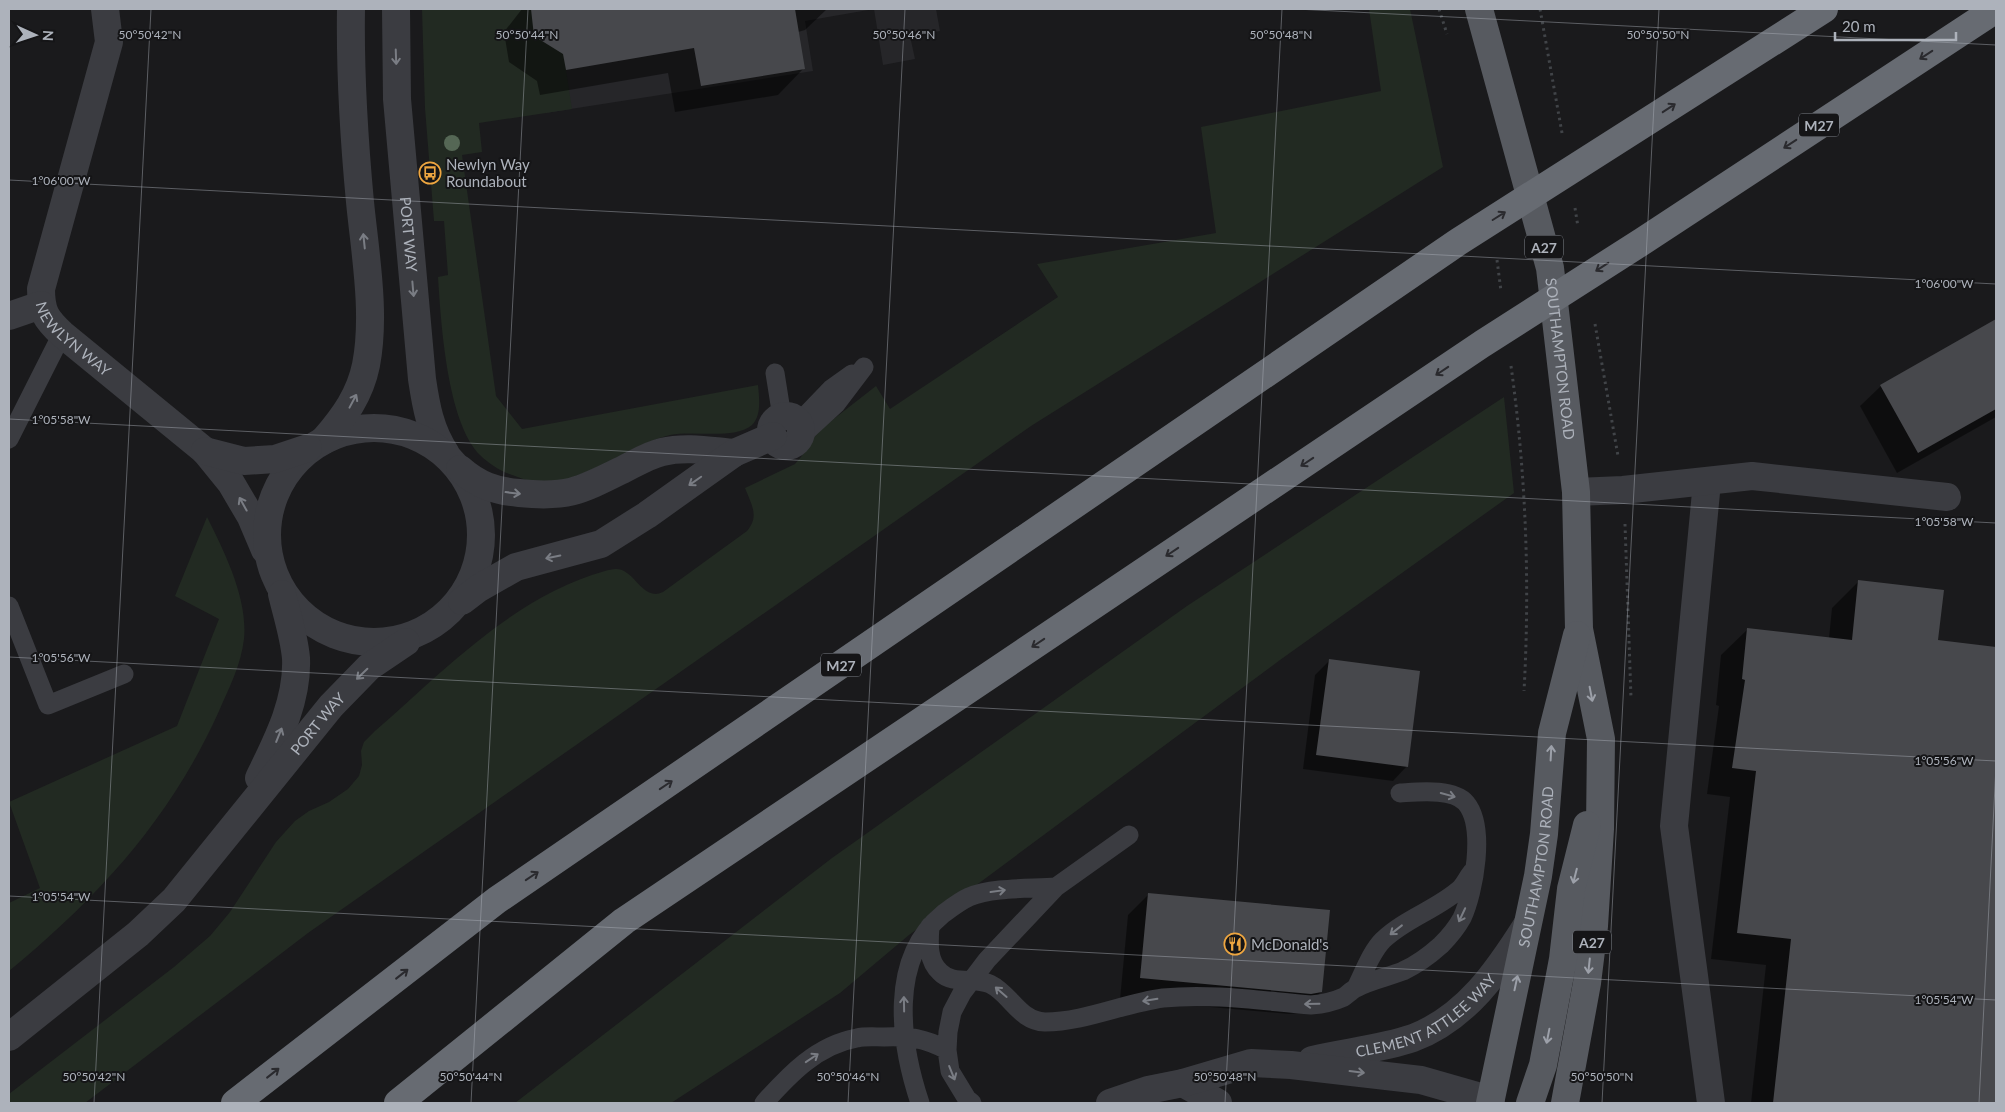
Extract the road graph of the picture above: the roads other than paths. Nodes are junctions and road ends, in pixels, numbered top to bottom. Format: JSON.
{"nodes":[{"id":1,"x":105,"y":9,"type":"edge"},
{"id":2,"x":351,"y":9,"type":"edge"},
{"id":3,"x":396,"y":9,"type":"edge"},
{"id":4,"x":1479,"y":9,"type":"edge"},
{"id":5,"x":1824,"y":9,"type":"edge"},
{"id":6,"x":1996,"y":9,"type":"edge"},
{"id":7,"x":41,"y":305,"type":"junction"},
{"id":8,"x":9,"y":316,"type":"edge"},
{"id":9,"x":62,"y":334,"type":"junction"},
{"id":10,"x":775,"y":373,"type":"dead end"},
{"id":11,"x":787,"y":427,"type":"joint"},
{"id":12,"x":9,"y":438,"type":"edge"},
{"id":13,"x":318,"y":443,"type":"junction"},
{"id":14,"x":205,"y":451,"type":"junction"},
{"id":15,"x":734,"y":453,"type":"junction"},
{"id":16,"x":451,"y":460,"type":"junction"},
{"id":17,"x":1707,"y":482,"type":"junction"},
{"id":18,"x":1576,"y":492,"type":"junction"},
{"id":19,"x":1947,"y":497,"type":"dead end"},
{"id":20,"x":276,"y":576,"type":"junction"},
{"id":21,"x":9,"y":606,"type":"edge"},
{"id":22,"x":451,"y":610,"type":"junction"},
{"id":23,"x":430,"y":626,"type":"junction"},
{"id":24,"x":1579,"y":629,"type":"junction"},
{"id":25,"x":124,"y":674,"type":"dead end"},
{"id":26,"x":1600,"y":778,"type":"junction"},
{"id":27,"x":1400,"y":793,"type":"dead end"},
{"id":28,"x":1129,"y":835,"type":"dead end"},
{"id":29,"x":224,"y":840,"type":"junction"},
{"id":30,"x":1474,"y":868,"type":"junction"},
{"id":31,"x":1056,"y":887,"type":"junction"},
{"id":32,"x":1529,"y":922,"type":"junction"},
{"id":33,"x":930,"y":926,"type":"junction"},
{"id":34,"x":972,"y":980,"type":"junction"},
{"id":35,"x":1356,"y":988,"type":"junction"},
{"id":36,"x":905,"y":1036,"type":"junction"},
{"id":37,"x":9,"y":1037,"type":"edge"},
{"id":38,"x":947,"y":1050,"type":"junction"},
{"id":39,"x":444,"y":1064,"type":"junction"},
{"id":40,"x":1291,"y":1065,"type":"junction"},
{"id":41,"x":1183,"y":1083,"type":"junction"},
{"id":42,"x":1493,"y":1102,"type":"edge"},
{"id":43,"x":235,"y":1103,"type":"edge"},
{"id":44,"x":398,"y":1103,"type":"edge"},
{"id":45,"x":404,"y":1103,"type":"edge"},
{"id":46,"x":764,"y":1103,"type":"edge"},
{"id":47,"x":920,"y":1103,"type":"edge"},
{"id":48,"x":972,"y":1103,"type":"edge"},
{"id":49,"x":1110,"y":1103,"type":"edge"},
{"id":50,"x":1218,"y":1103,"type":"edge"},
{"id":51,"x":1530,"y":1103,"type":"edge"},
{"id":52,"x":1565,"y":1103,"type":"edge"},
{"id":53,"x":1711,"y":1103,"type":"edge"}],
"edges":[{"from":1,"to":7,"type":"street","name":"NEWLYN WAY"},
{"from":13,"to":2,"type":"street","one_way":true},
{"from":3,"to":16,"type":"street","name":"PORT WAY","one_way":true},
{"from":4,"to":18,"type":"main road","name":"SOUTHAMPTON ROAD","number":"A27"},
{"from":43,"to":5,"type":"highway","number":"M27","one_way":true},
{"from":6,"to":39,"type":"highway","number":"M27","one_way":true},
{"from":7,"to":8,"type":"street"},
{"from":7,"to":9,"type":"street","name":"NEWLYN WAY"},
{"from":9,"to":12,"type":"lane"},
{"from":9,"to":14,"type":"street","name":"NEWLYN WAY"},
{"from":10,"to":11,"type":"lane"},
{"from":11,"to":15,"type":"street"},
{"from":13,"to":14,"type":"street"},
{"from":13,"to":16,"type":"street"},
{"from":13,"to":20,"type":"street"},
{"from":20,"to":14,"type":"street","one_way":true},
{"from":16,"to":15,"type":"street","one_way":true},
{"from":15,"to":22,"type":"street","one_way":true},
{"from":16,"to":22,"type":"street","name":"PORT WAY"},
{"from":17,"to":18,"type":"street"},
{"from":17,"to":19,"type":"street"},
{"from":17,"to":53,"type":"street"},
{"from":18,"to":24,"type":"main road","name":"SOUTHAMPTON ROAD","number":"A27"},
{"from":20,"to":23,"type":"street"},
{"from":29,"to":20,"type":"street","name":"PORT WAY","one_way":true},
{"from":21,"to":25,"type":"lane"},
{"from":22,"to":23,"type":"street"},
{"from":23,"to":29,"type":"street","name":"PORT WAY","one_way":true},
{"from":24,"to":26,"type":"main road","name":"SOUTHAMPTON ROAD","number":"A27","one_way":true},
{"from":32,"to":24,"type":"main road","name":"SOUTHAMPTON ROAD","number":"A27","one_way":true},
{"from":26,"to":51,"type":"main road","one_way":true},
{"from":26,"to":52,"type":"main road","name":"SOUTHAMPTON ROAD","number":"A27","one_way":true},
{"from":27,"to":30,"type":"lane","one_way":true},
{"from":28,"to":31,"type":"lane"},
{"from":29,"to":37,"type":"street","name":"PORT WAY"},
{"from":30,"to":35,"type":"lane","one_way":true},
{"from":30,"to":35,"type":"lane","one_way":true},
{"from":33,"to":31,"type":"lane","one_way":true},
{"from":31,"to":34,"type":"lane"},
{"from":32,"to":40,"type":"street","name":"CLEMENT ATTLEE WAY"},
{"from":42,"to":32,"type":"main road","name":"SOUTHAMPTON ROAD","number":"A27","one_way":true},
{"from":33,"to":34,"type":"lane"},
{"from":36,"to":33,"type":"lane","one_way":true},
{"from":35,"to":34,"type":"lane","one_way":true},
{"from":34,"to":38,"type":"lane"},
{"from":36,"to":38,"type":"lane"},
{"from":46,"to":36,"type":"lane","one_way":true},
{"from":36,"to":47,"type":"lane"},
{"from":38,"to":48,"type":"lane","one_way":true},
{"from":39,"to":44,"type":"highway","number":"M27"},
{"from":39,"to":45,"type":"highway"},
{"from":40,"to":41,"type":"street","name":"CLEMENT ATTLEE WAY"},
{"from":40,"to":42,"type":"street","name":"CLEMENT ATTLEE WAY","one_way":true},
{"from":41,"to":49,"type":"street","name":"CLEMENT ATTLEE WAY"},
{"from":41,"to":50,"type":"street"}]}
